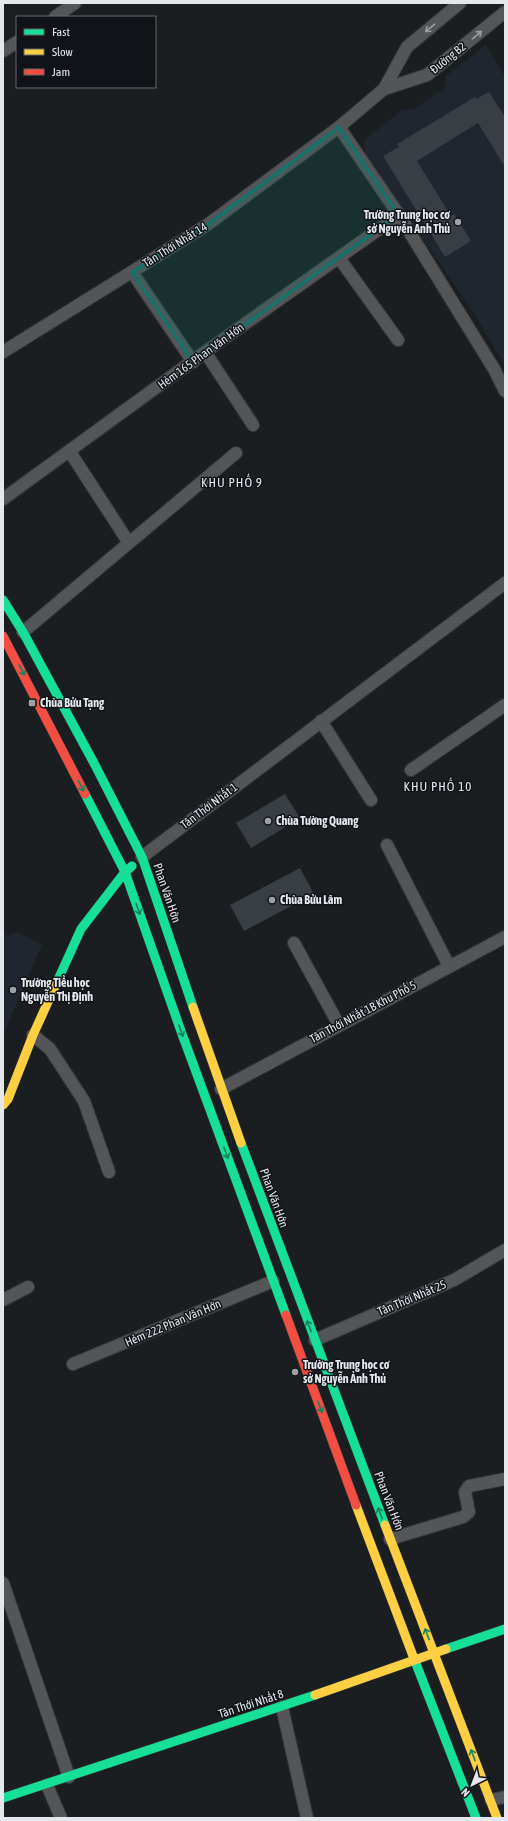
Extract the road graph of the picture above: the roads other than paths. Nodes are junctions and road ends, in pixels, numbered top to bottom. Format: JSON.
{"nodes":[{"id":1,"x":75,"y":3,"type":"edge"},
{"id":2,"x":460,"y":3,"type":"edge"},
{"id":3,"x":505,"y":12,"type":"edge"},
{"id":4,"x":56,"y":16,"type":"edge"},
{"id":5,"x":16,"y":43,"type":"edge"},
{"id":6,"x":3,"y":50,"type":"edge"},
{"id":7,"x":384,"y":89,"type":"junction"},
{"id":8,"x":339,"y":127,"type":"junction"},
{"id":9,"x":399,"y":215,"type":"junction"},
{"id":10,"x":339,"y":258,"type":"junction"},
{"id":11,"x":132,"y":272,"type":"junction"},
{"id":12,"x":398,"y":340,"type":"dead end"},
{"id":13,"x":3,"y":352,"type":"edge"},
{"id":14,"x":205,"y":352,"type":"junction"},
{"id":15,"x":193,"y":362,"type":"junction"},
{"id":16,"x":505,"y":391,"type":"edge"},
{"id":17,"x":253,"y":425,"type":"dead end"},
{"id":18,"x":70,"y":452,"type":"junction"},
{"id":19,"x":236,"y":454,"type":"dead end"},
{"id":20,"x":3,"y":499,"type":"edge"},
{"id":21,"x":130,"y":543,"type":"junction"},
{"id":22,"x":505,"y":583,"type":"edge"},
{"id":23,"x":3,"y":600,"type":"edge"},
{"id":24,"x":23,"y":632,"type":"junction"},
{"id":25,"x":3,"y":636,"type":"edge"},
{"id":26,"x":505,"y":705,"type":"edge"},
{"id":27,"x":321,"y":721,"type":"junction"},
{"id":28,"x":411,"y":770,"type":"dead end"},
{"id":29,"x":370,"y":800,"type":"dead end"},
{"id":30,"x":387,"y":845,"type":"dead end"},
{"id":31,"x":142,"y":857,"type":"junction"},
{"id":32,"x":125,"y":872,"type":"junction"},
{"id":33,"x":505,"y":937,"type":"edge"},
{"id":34,"x":294,"y":943,"type":"dead end"},
{"id":35,"x":449,"y":966,"type":"junction"},
{"id":36,"x":339,"y":1026,"type":"junction"},
{"id":37,"x":32,"y":1035,"type":"junction"},
{"id":38,"x":221,"y":1089,"type":"junction"},
{"id":39,"x":5,"y":1100,"type":"edge"},
{"id":40,"x":109,"y":1172,"type":"dead end"},
{"id":41,"x":505,"y":1250,"type":"edge"},
{"id":42,"x":273,"y":1281,"type":"junction"},
{"id":43,"x":28,"y":1287,"type":"dead end"},
{"id":44,"x":3,"y":1300,"type":"edge"},
{"id":45,"x":315,"y":1340,"type":"junction"},
{"id":46,"x":74,"y":1364,"type":"dead end"},
{"id":47,"x":505,"y":1479,"type":"edge"},
{"id":48,"x":390,"y":1538,"type":"junction"},
{"id":49,"x":3,"y":1583,"type":"edge"},
{"id":50,"x":505,"y":1629,"type":"edge"},
{"id":51,"x":434,"y":1653,"type":"junction"},
{"id":52,"x":414,"y":1659,"type":"junction"},
{"id":53,"x":282,"y":1707,"type":"junction"},
{"id":54,"x":69,"y":1777,"type":"junction"},
{"id":55,"x":47,"y":1784,"type":"junction"},
{"id":56,"x":505,"y":1797,"type":"edge"},
{"id":57,"x":3,"y":1798,"type":"edge"},
{"id":58,"x":491,"y":1800,"type":"junction"},
{"id":59,"x":60,"y":1818,"type":"edge"},
{"id":60,"x":307,"y":1818,"type":"edge"},
{"id":61,"x":476,"y":1818,"type":"edge"},
{"id":62,"x":497,"y":1818,"type":"edge"}],
"edges":[{"from":1,"to":4,"type":"street"},
{"from":2,"to":7,"type":"street","name":"Đường B2","one_way":true},
{"from":7,"to":3,"type":"street","name":"Đường B2","one_way":true},
{"from":5,"to":6,"type":"street"},
{"from":7,"to":8,"type":"street","name":"Đường B2"},
{"from":8,"to":9,"type":"street"},
{"from":8,"to":11,"type":"street","name":"Tân Thới Nhất 14"},
{"from":9,"to":10,"type":"street","name":"Hẻm 165 Phan Văn Hớn"},
{"from":9,"to":16,"type":"street"},
{"from":10,"to":12,"type":"street"},
{"from":10,"to":14,"type":"street","name":"Hẻm 165 Phan Văn Hớn"},
{"from":11,"to":13,"type":"street","name":"Tân Thới Nhất 14"},
{"from":11,"to":15,"type":"street"},
{"from":14,"to":15,"type":"street","name":"Hẻm 165 Phan Văn Hớn"},
{"from":14,"to":17,"type":"street"},
{"from":15,"to":18,"type":"street","name":"Hẻm 165 Phan Văn Hớn"},
{"from":18,"to":20,"type":"street","name":"Hẻm 165 Phan Văn Hớn"},
{"from":18,"to":21,"type":"street"},
{"from":19,"to":21,"type":"street"},
{"from":21,"to":24,"type":"street"},
{"from":22,"to":27,"type":"street","name":"Tân Thới Nhất 1"},
{"from":23,"to":24,"type":"main road","name":"Phan Văn Hớn"},
{"from":24,"to":31,"type":"main road","name":"Phan Văn Hớn"},
{"from":25,"to":32,"type":"main road","one_way":true},
{"from":26,"to":28,"type":"street"},
{"from":27,"to":29,"type":"street"},
{"from":27,"to":31,"type":"street","name":"Tân Thới Nhất 1"},
{"from":30,"to":35,"type":"street"},
{"from":31,"to":32,"type":"main road","name":"Tân Thới Nhất 1"},
{"from":31,"to":38,"type":"main road","name":"Phan Văn Hớn"},
{"from":32,"to":37,"type":"main road","name":"Tân Thới Nhất 1"},
{"from":32,"to":42,"type":"main road","one_way":true},
{"from":33,"to":35,"type":"street","name":"Tân Thới Nhất 1B Khu Phố 5"},
{"from":34,"to":36,"type":"street"},
{"from":35,"to":36,"type":"street","name":"Tân Thới Nhất 1B Khu Phố 5"},
{"from":36,"to":38,"type":"street","name":"Tân Thới Nhất 1B Khu Phố 5"},
{"from":37,"to":39,"type":"main road","name":"Tân Thới Nhất 1"},
{"from":37,"to":40,"type":"street"},
{"from":45,"to":38,"type":"main road","name":"Phan Văn Hớn","one_way":true},
{"from":41,"to":45,"type":"street","name":"Tân Thới Nhất 25"},
{"from":42,"to":46,"type":"street","name":"Hẻm 222 Phan Văn Hớn"},
{"from":42,"to":52,"type":"main road","one_way":true},
{"from":43,"to":44,"type":"street"},
{"from":48,"to":45,"type":"main road","name":"Phan Văn Hớn","one_way":true},
{"from":47,"to":48,"type":"street"},
{"from":51,"to":48,"type":"main road","name":"Phan Văn Hớn","one_way":true},
{"from":49,"to":54,"type":"street"},
{"from":50,"to":51,"type":"main road","name":"Tân Thới Nhất 8"},
{"from":51,"to":52,"type":"main road","name":"Tân Thới Nhất 8"},
{"from":58,"to":51,"type":"main road","name":"Phan Văn Hớn","one_way":true},
{"from":52,"to":53,"type":"main road","name":"Tân Thới Nhất 8"},
{"from":52,"to":61,"type":"main road"},
{"from":53,"to":54,"type":"main road","name":"Tân Thới Nhất 8"},
{"from":53,"to":60,"type":"street"},
{"from":54,"to":55,"type":"main road","name":"Tân Thới Nhất 8"},
{"from":55,"to":57,"type":"main road","name":"Tân Thới Nhất 8"},
{"from":55,"to":59,"type":"street"},
{"from":56,"to":58,"type":"street"},
{"from":58,"to":62,"type":"main road","name":"Phan Văn Hớn"}]}
